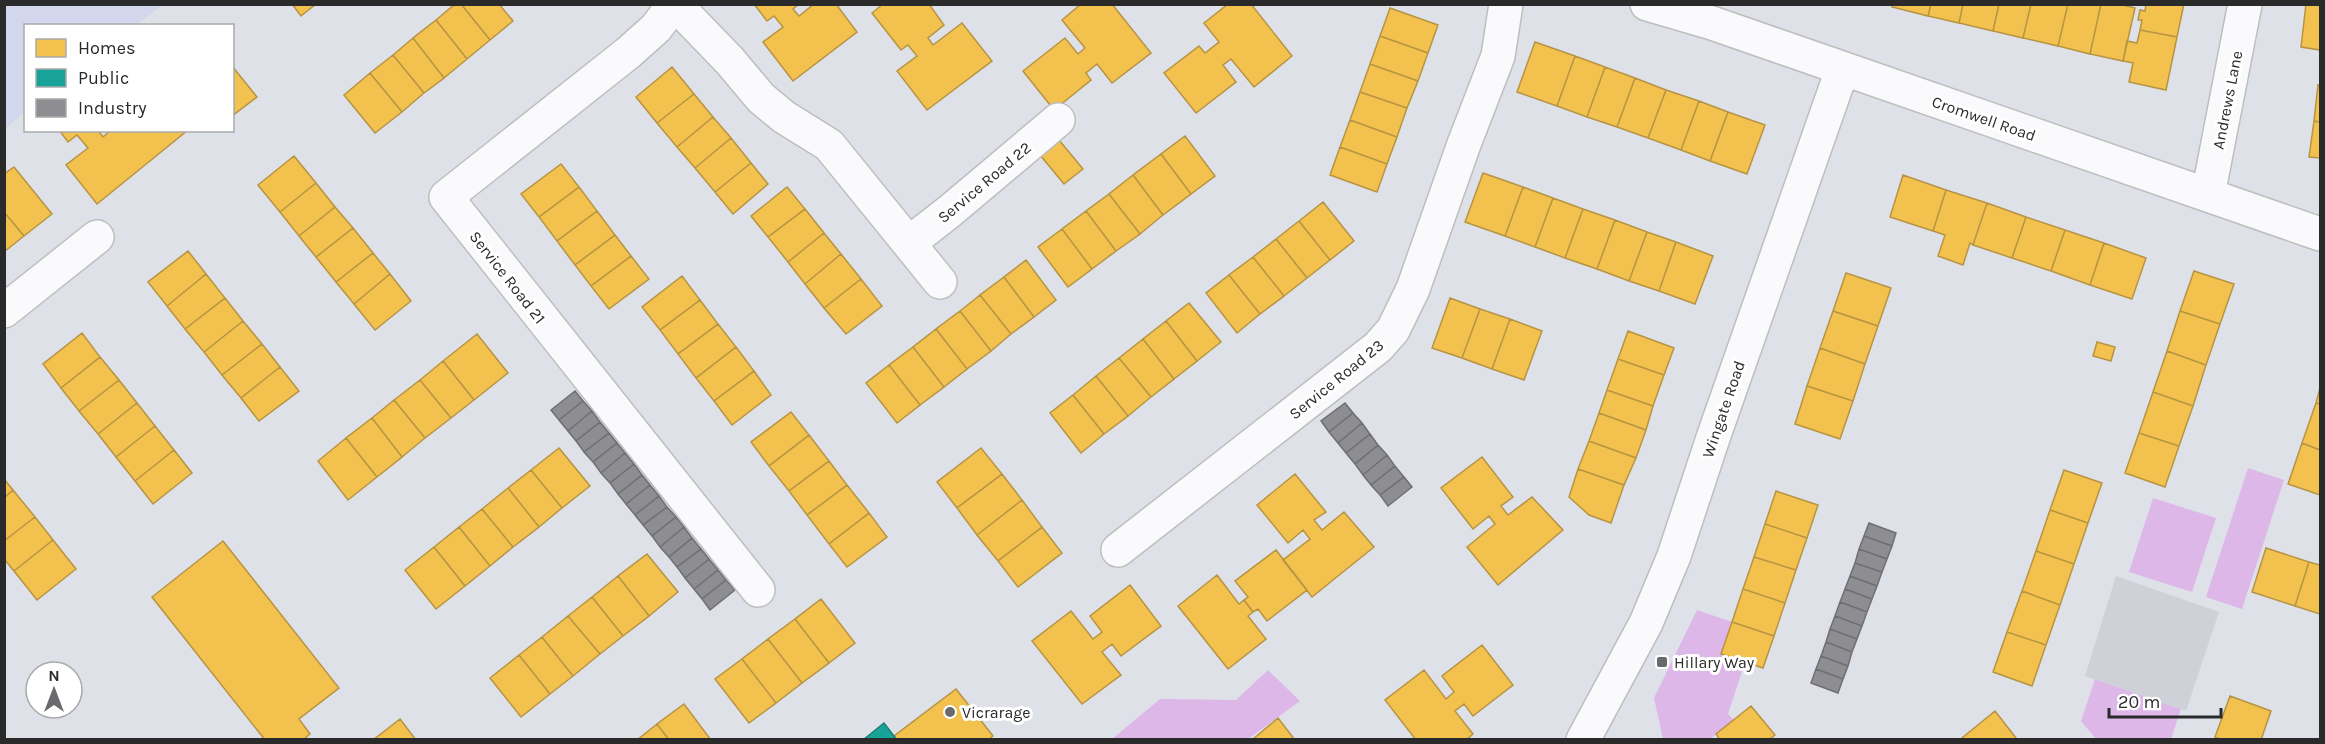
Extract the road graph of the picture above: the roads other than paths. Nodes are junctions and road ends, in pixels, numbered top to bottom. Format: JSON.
{"nodes":[{"id":1,"x":675,"y":4,"type":"edge"},
{"id":2,"x":1506,"y":4,"type":"edge"},
{"id":3,"x":1647,"y":4,"type":"edge"},
{"id":4,"x":2246,"y":4,"type":"edge"},
{"id":5,"x":1842,"y":70,"type":"junction"},
{"id":6,"x":1058,"y":120,"type":"dead end"},
{"id":7,"x":2208,"y":195,"type":"junction"},
{"id":8,"x":2320,"y":234,"type":"edge"},
{"id":9,"x":97,"y":237,"type":"dead end"},
{"id":10,"x":909,"y":243,"type":"junction"},
{"id":11,"x":940,"y":282,"type":"dead end"},
{"id":12,"x":4,"y":311,"type":"edge"},
{"id":13,"x":1118,"y":550,"type":"dead end"},
{"id":14,"x":758,"y":591,"type":"dead end"},
{"id":15,"x":1593,"y":737,"type":"edge"}],
"edges":[{"from":1,"to":10,"type":"street"},
{"from":1,"to":14,"type":"street","name":"Service Road 21"},
{"from":2,"to":13,"type":"street","name":"Service Road 23"},
{"from":3,"to":5,"type":"street","name":"Cromwell Road"},
{"from":4,"to":7,"type":"street","name":"Andrews Lane"},
{"from":5,"to":7,"type":"street","name":"Cromwell Road"},
{"from":5,"to":15,"type":"street","name":"Wingate Road"},
{"from":6,"to":10,"type":"street","name":"Service Road 22"},
{"from":7,"to":8,"type":"street","name":"Cromwell Road"},
{"from":9,"to":12,"type":"street"},
{"from":10,"to":11,"type":"street"}]}
